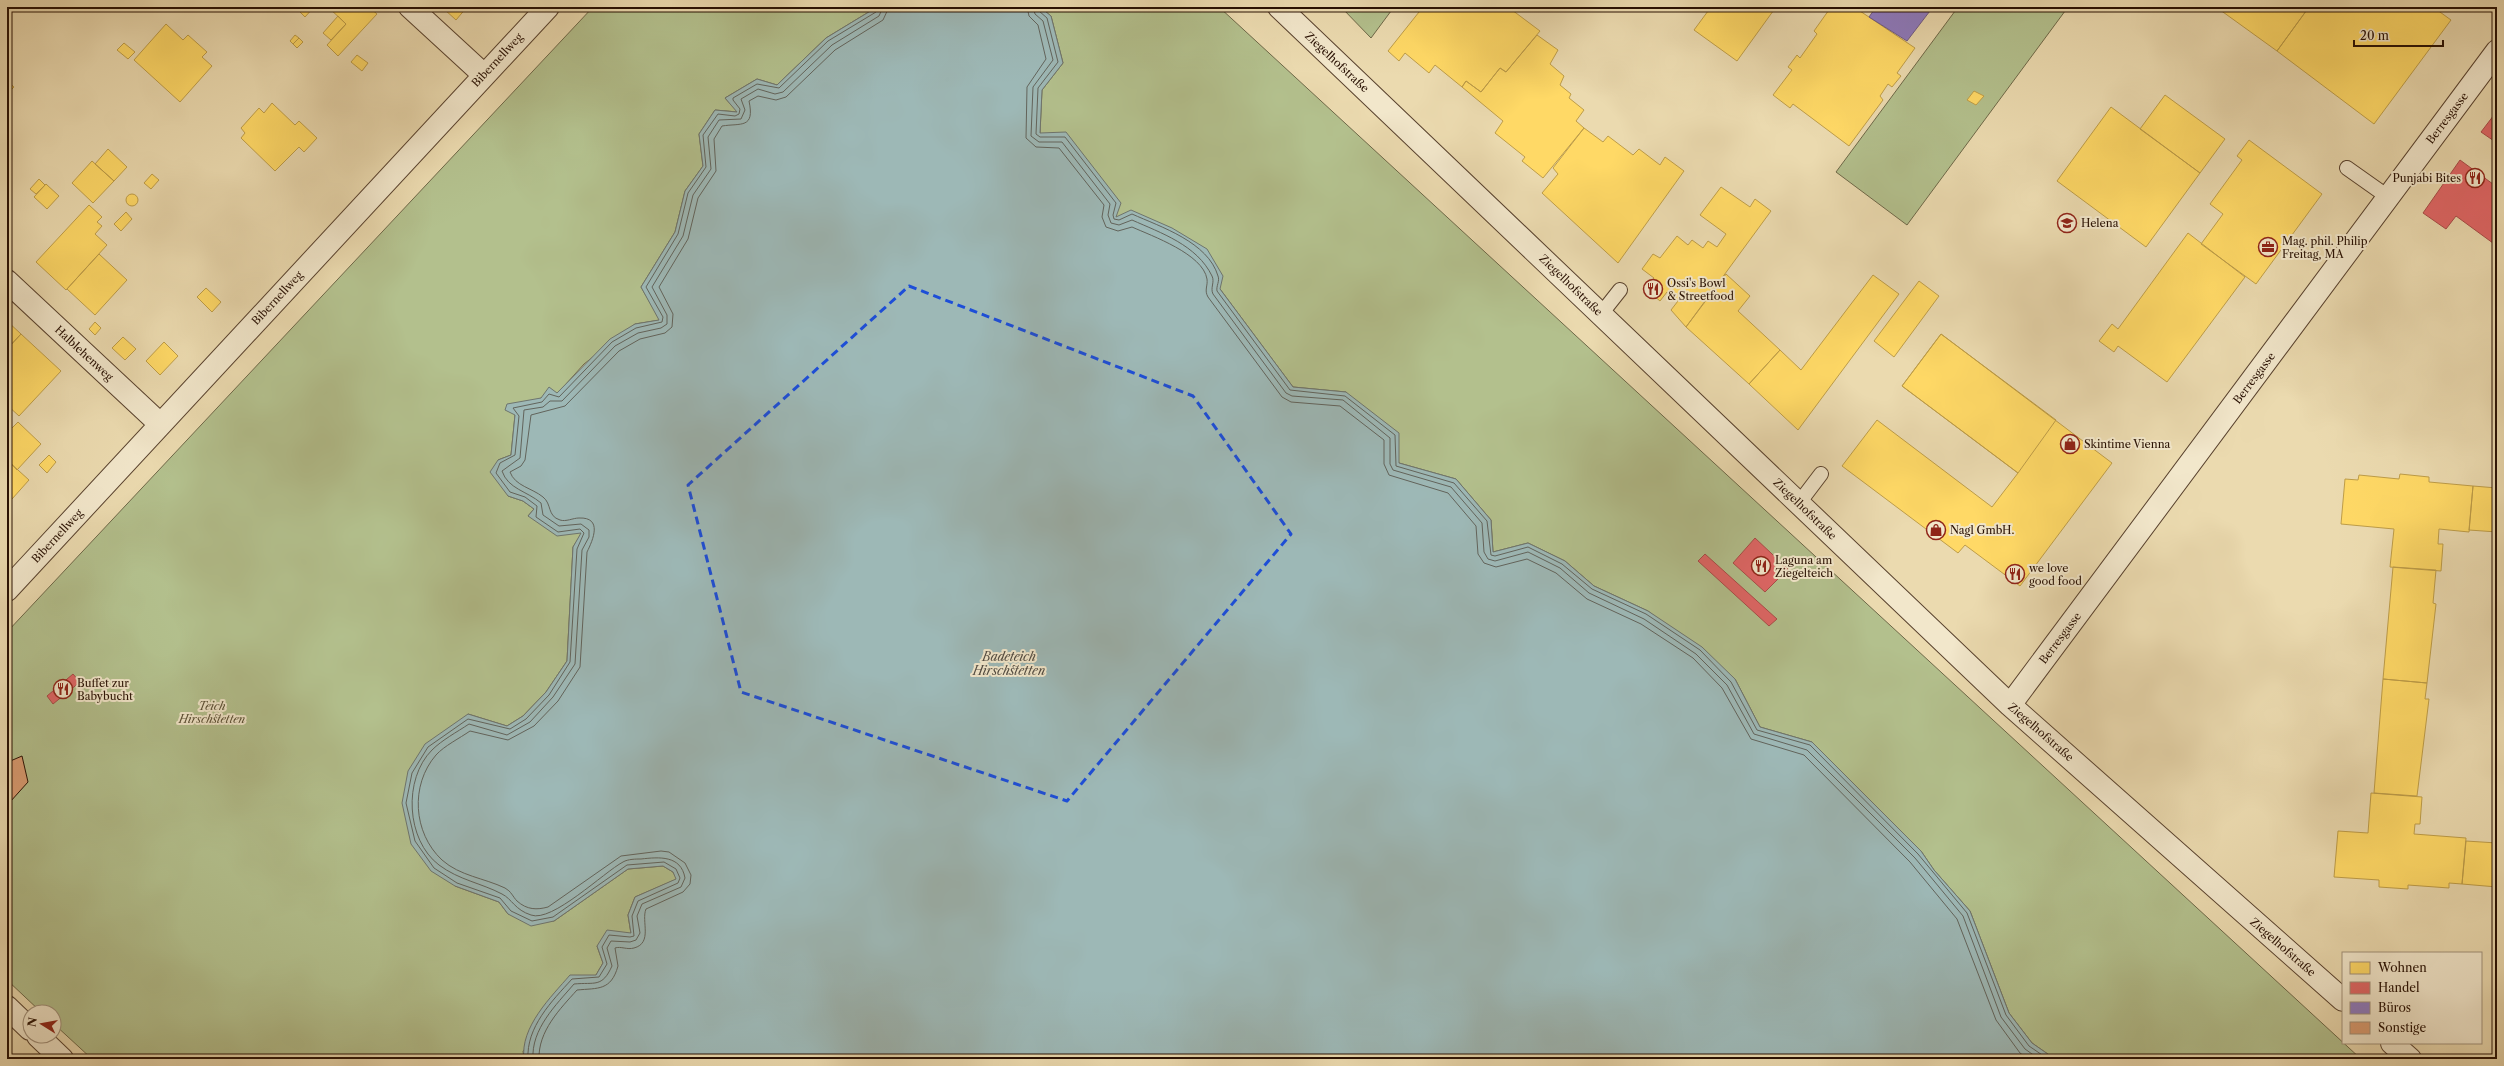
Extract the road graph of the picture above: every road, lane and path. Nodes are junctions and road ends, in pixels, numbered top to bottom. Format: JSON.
{"nodes":[{"id":1,"x":410,"y":7,"type":"edge"},
{"id":2,"x":548,"y":7,"type":"edge"},
{"id":3,"x":1279,"y":7,"type":"edge"},
{"id":4,"x":2497,"y":51,"type":"edge"},
{"id":5,"x":484,"y":75,"type":"junction"},
{"id":6,"x":2347,"y":168,"type":"dead end"},
{"id":7,"x":2388,"y":197,"type":"junction"},
{"id":8,"x":7,"y":281,"type":"edge"},
{"id":9,"x":1620,"y":290,"type":"dead end"},
{"id":10,"x":1602,"y":314,"type":"junction"},
{"id":11,"x":160,"y":424,"type":"junction"},
{"id":12,"x":1821,"y":474,"type":"dead end"},
{"id":13,"x":1799,"y":504,"type":"junction"},
{"id":14,"x":7,"y":590,"type":"edge"},
{"id":15,"x":2010,"y":705,"type":"junction"},
{"id":16,"x":2342,"y":999,"type":"edge"},
{"id":17,"x":7,"y":1007,"type":"edge"},
{"id":18,"x":22,"y":1021,"type":"edge"},
{"id":19,"x":46,"y":1044,"type":"edge"},
{"id":20,"x":2393,"y":1044,"type":"edge"},
{"id":21,"x":62,"y":1059,"type":"edge"},
{"id":22,"x":2410,"y":1059,"type":"edge"}],
"edges":[{"from":1,"to":5,"type":"street"},
{"from":2,"to":5,"type":"street","name":"Bibernellweg"},
{"from":3,"to":10,"type":"street","name":"Ziegelhofstraße"},
{"from":4,"to":7,"type":"street","name":"Berresgasse"},
{"from":5,"to":11,"type":"street","name":"Bibernellweg"},
{"from":6,"to":7,"type":"lane"},
{"from":7,"to":15,"type":"street","name":"Berresgasse"},
{"from":8,"to":11,"type":"street","name":"Halblehenweg"},
{"from":9,"to":10,"type":"lane"},
{"from":10,"to":13,"type":"street","name":"Ziegelhofstraße"},
{"from":11,"to":14,"type":"street","name":"Bibernellweg"},
{"from":12,"to":13,"type":"lane"},
{"from":13,"to":15,"type":"street","name":"Ziegelhofstraße"},
{"from":15,"to":16,"type":"street","name":"Ziegelhofstraße"},
{"from":17,"to":18,"type":"street"},
{"from":19,"to":21,"type":"street"},
{"from":20,"to":22,"type":"street"}]}
